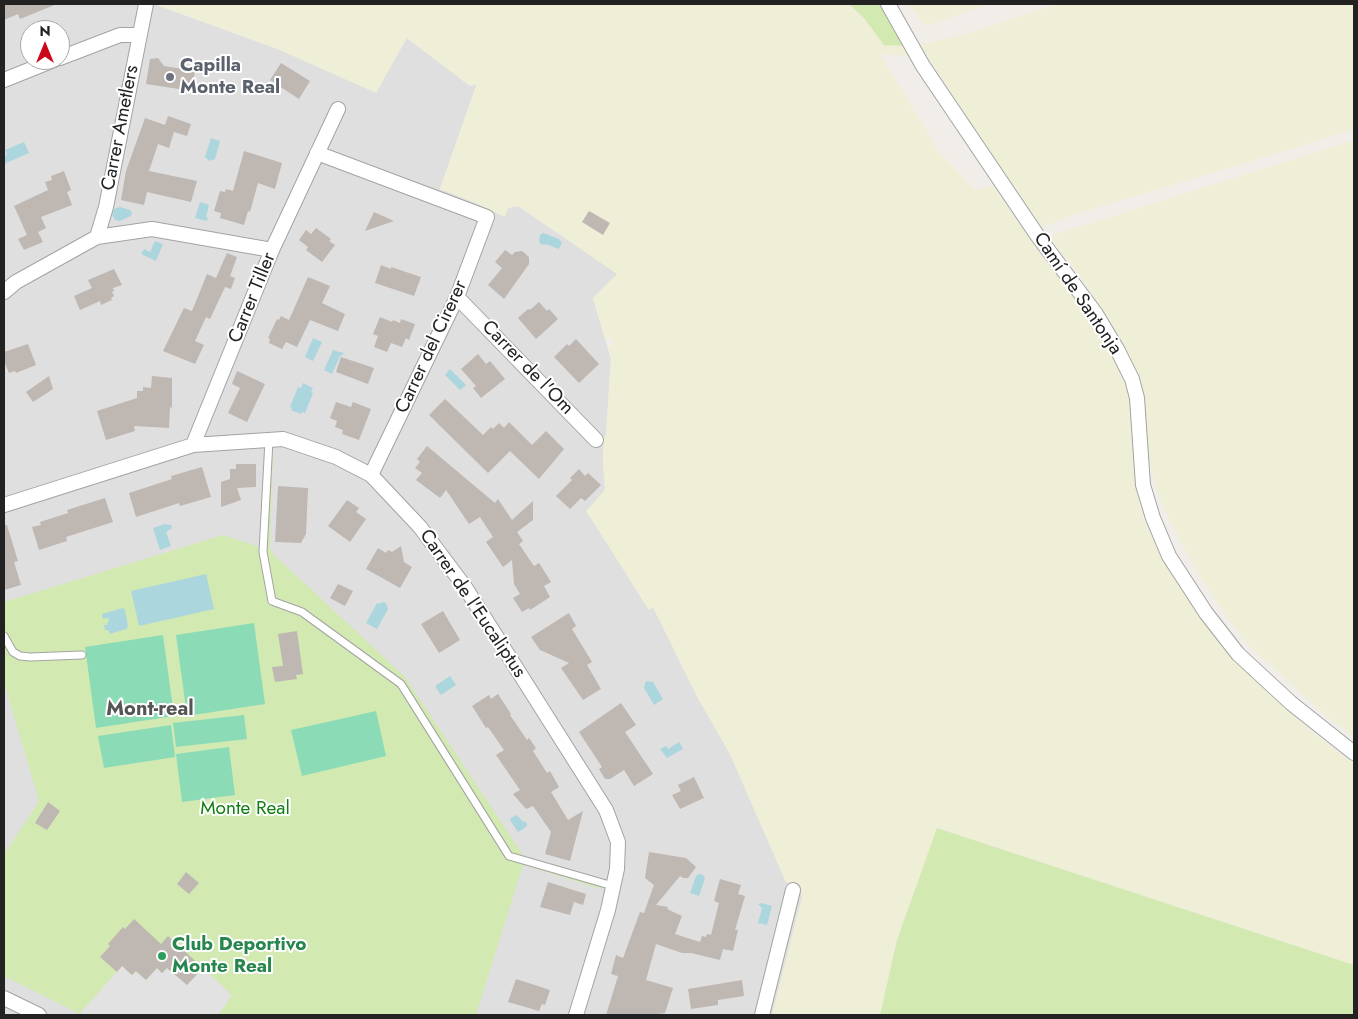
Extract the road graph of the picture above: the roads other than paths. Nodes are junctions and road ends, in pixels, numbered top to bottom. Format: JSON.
{"nodes":[{"id":1,"x":146,"y":4,"type":"edge"},
{"id":2,"x":888,"y":4,"type":"edge"},
{"id":3,"x":140,"y":35,"type":"junction"},
{"id":4,"x":70,"y":54,"type":"edge"},
{"id":5,"x":29,"y":70,"type":"edge"},
{"id":6,"x":4,"y":80,"type":"edge"},
{"id":7,"x":338,"y":109,"type":"dead end"},
{"id":8,"x":318,"y":153,"type":"junction"},
{"id":9,"x":97,"y":237,"type":"junction"},
{"id":10,"x":272,"y":250,"type":"junction"},
{"id":11,"x":4,"y":292,"type":"edge"},
{"id":12,"x":458,"y":297,"type":"junction"},
{"id":13,"x":269,"y":440,"type":"junction"},
{"id":14,"x":596,"y":440,"type":"dead end"},
{"id":15,"x":193,"y":445,"type":"junction"},
{"id":16,"x":371,"y":475,"type":"junction"},
{"id":17,"x":4,"y":505,"type":"edge"},
{"id":18,"x":4,"y":636,"type":"edge"},
{"id":19,"x":82,"y":655,"type":"dead end"},
{"id":20,"x":1354,"y":753,"type":"edge"},
{"id":21,"x":613,"y":886,"type":"junction"},
{"id":22,"x":793,"y":890,"type":"dead end"},
{"id":23,"x":4,"y":998,"type":"edge"},
{"id":24,"x":39,"y":1015,"type":"edge"},
{"id":25,"x":576,"y":1015,"type":"edge"},
{"id":26,"x":762,"y":1015,"type":"edge"}],
"edges":[{"from":1,"to":3,"type":"street","name":"Carrer Ametlers"},
{"from":2,"to":20,"type":"street","name":"Camí de Santonja"},
{"from":3,"to":4,"type":"street"},
{"from":3,"to":9,"type":"street","name":"Carrer Ametlers"},
{"from":5,"to":6,"type":"street"},
{"from":7,"to":8,"type":"street","name":"Carrer Tiller"},
{"from":8,"to":10,"type":"street","name":"Carrer Tiller"},
{"from":8,"to":12,"type":"street","name":"Carrer del Cirerer"},
{"from":9,"to":10,"type":"street"},
{"from":9,"to":11,"type":"street"},
{"from":10,"to":15,"type":"street","name":"Carrer Tiller"},
{"from":12,"to":14,"type":"street","name":"Carrer de l'Om"},
{"from":12,"to":16,"type":"street","name":"Carrer del Cirerer"},
{"from":13,"to":15,"type":"street","name":"Carrer de l'Eucaliptus"},
{"from":13,"to":16,"type":"street","name":"Carrer de l'Eucaliptus"},
{"from":13,"to":21,"type":"lane"},
{"from":15,"to":17,"type":"street","name":"Carrer de l'Eucaliptus"},
{"from":16,"to":21,"type":"street","name":"Carrer de l'Eucaliptus"},
{"from":18,"to":19,"type":"lane"},
{"from":21,"to":25,"type":"street","name":"Carrer de l'Eucaliptus"},
{"from":22,"to":26,"type":"street"},
{"from":23,"to":24,"type":"street"}]}
